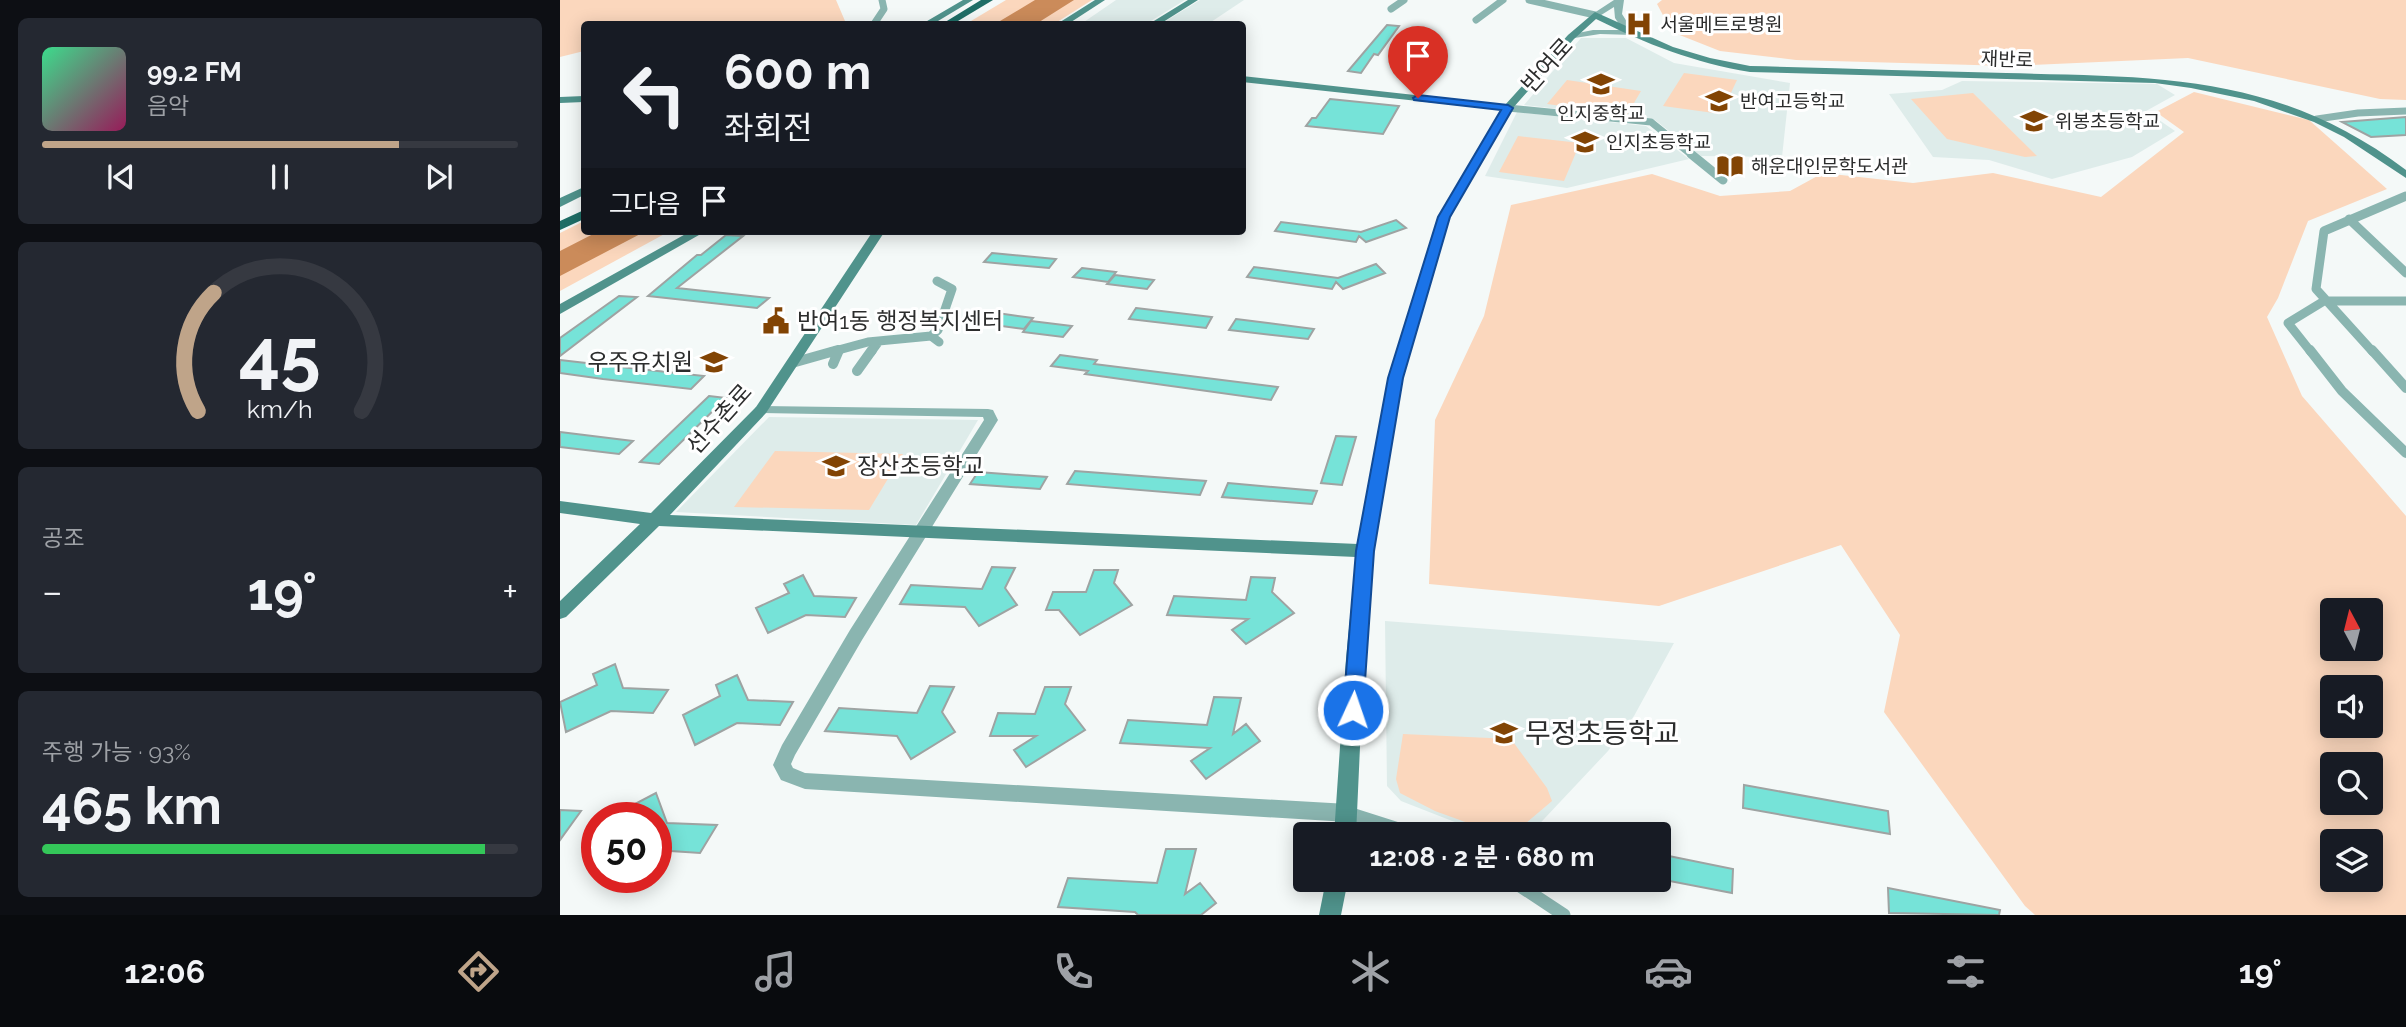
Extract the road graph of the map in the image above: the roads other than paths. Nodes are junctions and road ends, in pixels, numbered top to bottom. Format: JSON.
{"nodes":[{"id":1,"x":881,"y":0,"type":"edge"},
{"id":2,"x":969,"y":0,"type":"edge"},
{"id":3,"x":988,"y":0,"type":"edge"},
{"id":4,"x":999,"y":0,"type":"edge"},
{"id":5,"x":1101,"y":0,"type":"edge"},
{"id":6,"x":1110,"y":0,"type":"edge"},
{"id":7,"x":1194,"y":0,"type":"edge"},
{"id":8,"x":1404,"y":0,"type":"edge"},
{"id":9,"x":1503,"y":0,"type":"edge"},
{"id":10,"x":1529,"y":0,"type":"edge"},
{"id":11,"x":1620,"y":0,"type":"edge"},
{"id":12,"x":1391,"y":9,"type":"dead end"},
{"id":13,"x":1595,"y":15,"type":"junction"},
{"id":14,"x":1476,"y":20,"type":"dead end"},
{"id":15,"x":876,"y":21,"type":"edge"},
{"id":16,"x":932,"y":21,"type":"edge"},
{"id":17,"x":952,"y":21,"type":"edge"},
{"id":18,"x":963,"y":21,"type":"edge"},
{"id":19,"x":1067,"y":21,"type":"edge"},
{"id":20,"x":1078,"y":21,"type":"edge"},
{"id":21,"x":1159,"y":21,"type":"edge"},
{"id":22,"x":1630,"y":33,"type":"junction"},
{"id":23,"x":1571,"y":37,"type":"junction"},
{"id":24,"x":1246,"y":79,"type":"edge"},
{"id":25,"x":581,"y":99,"type":"edge"},
{"id":26,"x":560,"y":100,"type":"edge"},
{"id":27,"x":1508,"y":108,"type":"junction"},
{"id":28,"x":2406,"y":111,"type":"edge"},
{"id":29,"x":2317,"y":119,"type":"junction"},
{"id":30,"x":2406,"y":175,"type":"edge"},
{"id":31,"x":1723,"y":180,"type":"dead end"},
{"id":32,"x":581,"y":193,"type":"edge"},
{"id":33,"x":2406,"y":196,"type":"edge"},
{"id":34,"x":560,"y":204,"type":"edge"},
{"id":35,"x":581,"y":208,"type":"edge"},
{"id":36,"x":581,"y":216,"type":"edge"},
{"id":37,"x":560,"y":219,"type":"edge"},
{"id":38,"x":2349,"y":219,"type":"junction"},
{"id":39,"x":560,"y":226,"type":"edge"},
{"id":40,"x":678,"y":235,"type":"edge"},
{"id":41,"x":693,"y":235,"type":"edge"},
{"id":42,"x":876,"y":235,"type":"edge"},
{"id":43,"x":2406,"y":273,"type":"edge"},
{"id":44,"x":937,"y":281,"type":"dead end"},
{"id":45,"x":560,"y":301,"type":"edge"},
{"id":46,"x":2324,"y":301,"type":"junction"},
{"id":47,"x":2406,"y":301,"type":"edge"},
{"id":48,"x":560,"y":310,"type":"edge"},
{"id":49,"x":878,"y":341,"type":"junction"},
{"id":50,"x":839,"y":350,"type":"junction"},
{"id":51,"x":792,"y":363,"type":"junction"},
{"id":52,"x":833,"y":364,"type":"dead end"},
{"id":53,"x":857,"y":370,"type":"dead end"},
{"id":54,"x":2406,"y":388,"type":"edge"},
{"id":55,"x":761,"y":410,"type":"junction"},
{"id":56,"x":2406,"y":453,"type":"edge"},
{"id":57,"x":560,"y":507,"type":"edge"},
{"id":58,"x":655,"y":520,"type":"junction"},
{"id":59,"x":919,"y":533,"type":"junction"},
{"id":60,"x":1365,"y":551,"type":"junction"},
{"id":61,"x":560,"y":611,"type":"edge"},
{"id":62,"x":1348,"y":813,"type":"junction"},
{"id":63,"x":1347,"y":822,"type":"edge"},
{"id":64,"x":1376,"y":822,"type":"edge"},
{"id":65,"x":1334,"y":892,"type":"edge"},
{"id":66,"x":1529,"y":892,"type":"edge"},
{"id":67,"x":1330,"y":915,"type":"edge"},
{"id":68,"x":1564,"y":915,"type":"edge"}],
"edges":[{"from":1,"to":15,"type":"street"},
{"from":2,"to":16,"type":"main road"},
{"from":3,"to":17,"type":"highway"},
{"from":4,"to":18,"type":"highway"},
{"from":5,"to":19,"type":"main road"},
{"from":6,"to":20,"type":"main road"},
{"from":7,"to":21,"type":"main road"},
{"from":8,"to":12,"type":"street"},
{"from":9,"to":14,"type":"street"},
{"from":10,"to":13,"type":"street"},
{"from":11,"to":13,"type":"street","name":"반여로"},
{"from":11,"to":22,"type":"street"},
{"from":13,"to":22,"type":"main road","name":"재반로"},
{"from":13,"to":23,"type":"main road","name":"반여로"},
{"from":22,"to":23,"type":"street"},
{"from":22,"to":29,"type":"main road","name":"재반로"},
{"from":23,"to":27,"type":"main road","name":"반여로"},
{"from":24,"to":27,"type":"main road"},
{"from":25,"to":26,"type":"main road"},
{"from":27,"to":31,"type":"street"},
{"from":27,"to":60,"type":"main road","name":"반여로"},
{"from":28,"to":29,"type":"street"},
{"from":29,"to":30,"type":"main road","name":"재반로"},
{"from":32,"to":34,"type":"main road"},
{"from":33,"to":38,"type":"street"},
{"from":35,"to":37,"type":"highway"},
{"from":36,"to":39,"type":"highway"},
{"from":38,"to":43,"type":"street"},
{"from":38,"to":46,"type":"street"},
{"from":40,"to":45,"type":"main road"},
{"from":41,"to":48,"type":"main road"},
{"from":42,"to":51,"type":"main road","name":"선수촌로"},
{"from":44,"to":49,"type":"street"},
{"from":46,"to":47,"type":"street"},
{"from":46,"to":54,"type":"street"},
{"from":46,"to":56,"type":"street"},
{"from":49,"to":50,"type":"street"},
{"from":49,"to":53,"type":"street"},
{"from":50,"to":51,"type":"street"},
{"from":50,"to":52,"type":"street"},
{"from":51,"to":55,"type":"main road","name":"선수촌로"},
{"from":55,"to":58,"type":"main road","name":"선수촌로"},
{"from":55,"to":59,"type":"street"},
{"from":57,"to":58,"type":"main road"},
{"from":58,"to":59,"type":"main road"},
{"from":58,"to":61,"type":"main road","name":"선수촌로"},
{"from":59,"to":60,"type":"main road"},
{"from":59,"to":62,"type":"street"},
{"from":60,"to":62,"type":"main road","name":"반여로"},
{"from":62,"to":63,"type":"main road","name":"반여로"},
{"from":62,"to":64,"type":"street"},
{"from":65,"to":67,"type":"main road"},
{"from":66,"to":68,"type":"street"}]}
